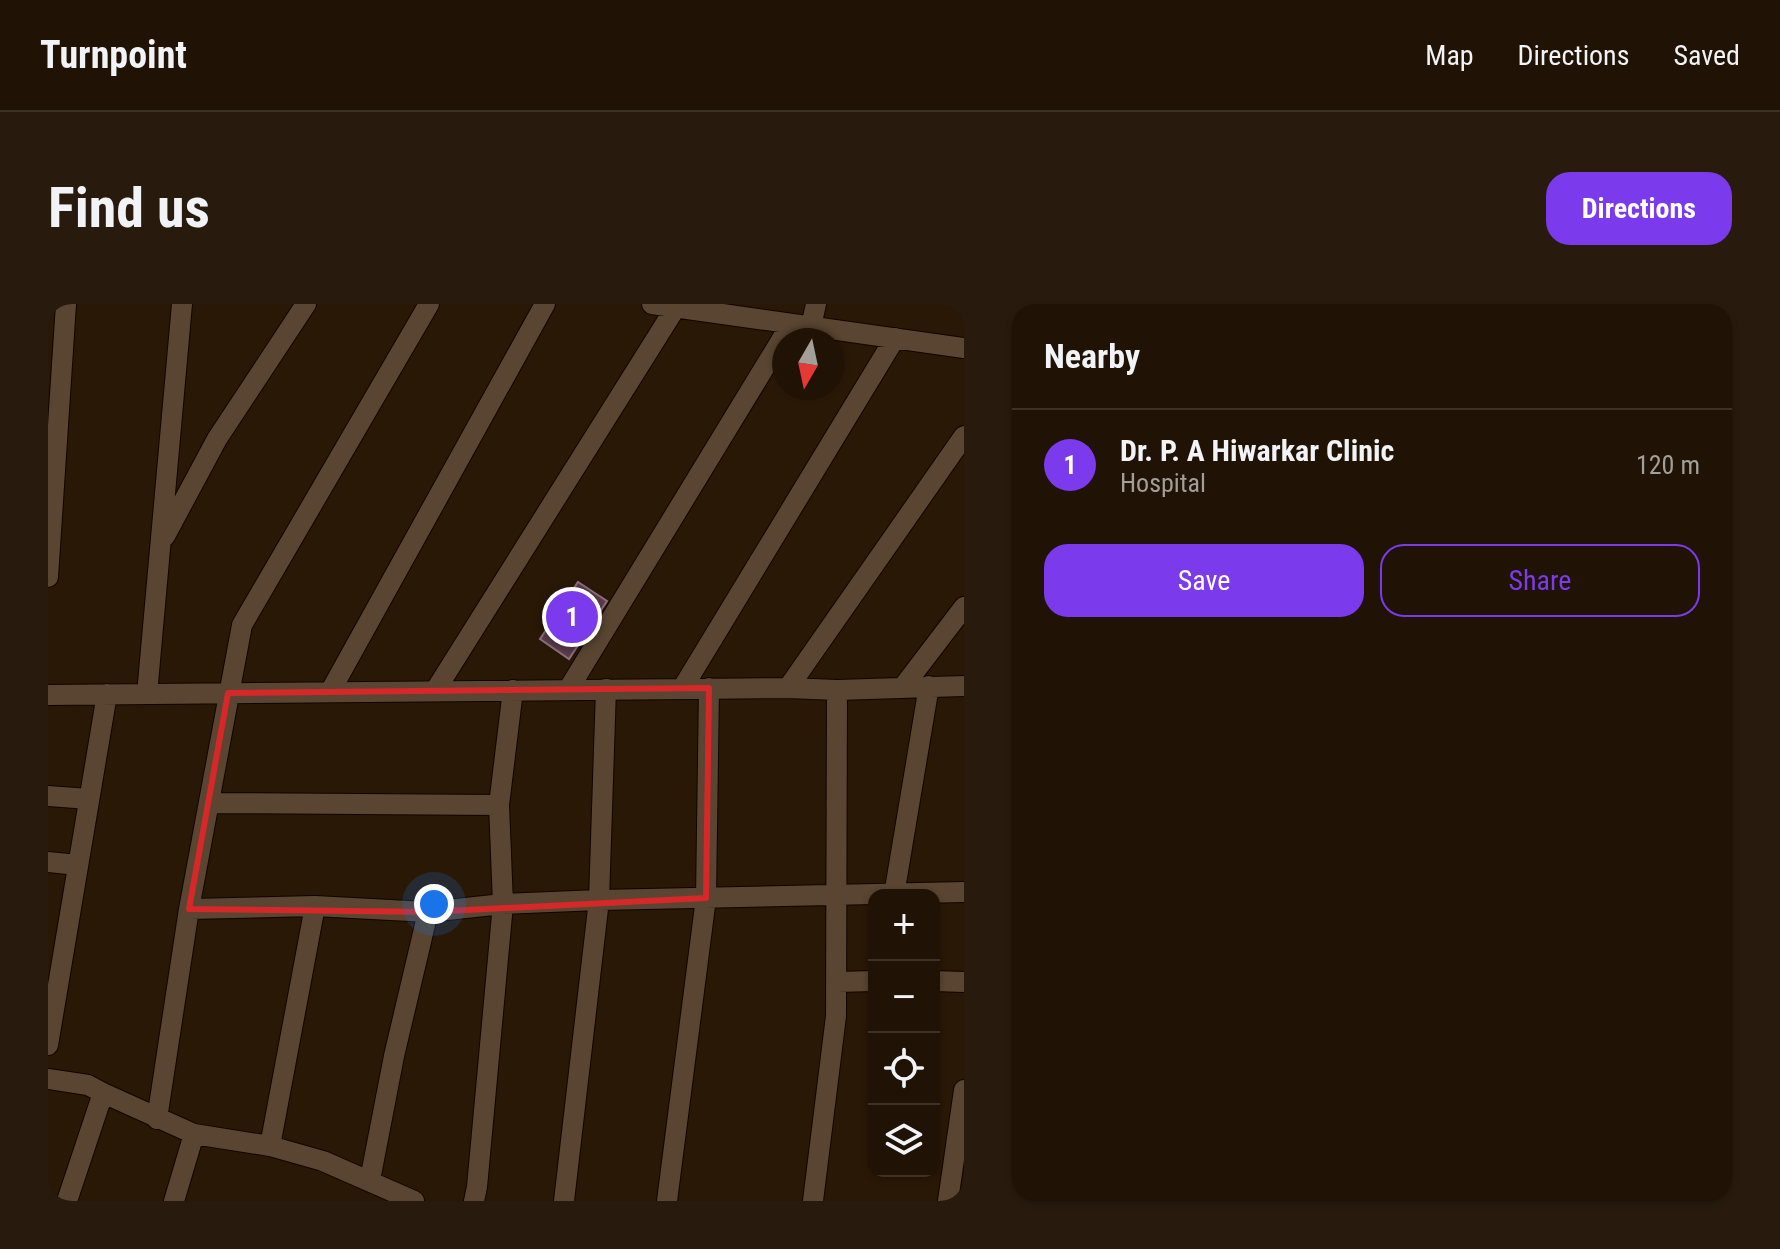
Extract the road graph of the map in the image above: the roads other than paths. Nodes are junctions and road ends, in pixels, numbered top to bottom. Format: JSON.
{"nodes":[{"id":1,"x":66,"y":304,"type":"edge"},
{"id":2,"x":182,"y":304,"type":"edge"},
{"id":3,"x":306,"y":304,"type":"edge"},
{"id":4,"x":429,"y":304,"type":"edge"},
{"id":5,"x":545,"y":304,"type":"edge"},
{"id":6,"x":652,"y":304,"type":"edge"},
{"id":7,"x":816,"y":304,"type":"edge"},
{"id":8,"x":676,"y":307,"type":"junction"},
{"id":9,"x":801,"y":325,"type":"junction"},
{"id":10,"x":895,"y":338,"type":"junction"},
{"id":11,"x":964,"y":348,"type":"edge"},
{"id":12,"x":964,"y":436,"type":"edge"},
{"id":13,"x":161,"y":545,"type":"junction"},
{"id":14,"x":48,"y":577,"type":"edge"},
{"id":15,"x":964,"y":607,"type":"edge"},
{"id":16,"x":929,"y":686,"type":"junction"},
{"id":17,"x":964,"y":686,"type":"edge"},
{"id":18,"x":903,"y":687,"type":"junction"},
{"id":19,"x":709,"y":688,"type":"junction"},
{"id":20,"x":788,"y":688,"type":"junction"},
{"id":21,"x":606,"y":689,"type":"junction"},
{"id":22,"x":682,"y":689,"type":"junction"},
{"id":23,"x":513,"y":690,"type":"junction"},
{"id":24,"x":568,"y":690,"type":"junction"},
{"id":25,"x":837,"y":690,"type":"junction"},
{"id":26,"x":435,"y":691,"type":"junction"},
{"id":27,"x":330,"y":692,"type":"junction"},
{"id":28,"x":228,"y":693,"type":"junction"},
{"id":29,"x":107,"y":694,"type":"junction"},
{"id":30,"x":147,"y":694,"type":"junction"},
{"id":31,"x":48,"y":695,"type":"edge"},
{"id":32,"x":48,"y":796,"type":"edge"},
{"id":33,"x":89,"y":799,"type":"junction"},
{"id":34,"x":209,"y":803,"type":"junction"},
{"id":35,"x":499,"y":805,"type":"junction"},
{"id":36,"x":48,"y":862,"type":"edge"},
{"id":37,"x":78,"y":865,"type":"junction"},
{"id":38,"x":895,"y":889,"type":"edge"},
{"id":39,"x":964,"y":892,"type":"edge"},
{"id":40,"x":940,"y":893,"type":"edge"},
{"id":41,"x":868,"y":894,"type":"edge"},
{"id":42,"x":836,"y":895,"type":"junction"},
{"id":43,"x":706,"y":898,"type":"junction"},
{"id":44,"x":599,"y":900,"type":"junction"},
{"id":45,"x":503,"y":904,"type":"junction"},
{"id":46,"x":315,"y":906,"type":"junction"},
{"id":47,"x":189,"y":909,"type":"junction"},
{"id":48,"x":428,"y":912,"type":"junction"},
{"id":49,"x":58,"y":930,"type":"edge"},
{"id":50,"x":868,"y":981,"type":"edge"},
{"id":51,"x":940,"y":981,"type":"edge"},
{"id":52,"x":837,"y":982,"type":"junction"},
{"id":53,"x":964,"y":982,"type":"edge"},
{"id":54,"x":48,"y":1045,"type":"edge"},
{"id":55,"x":48,"y":1079,"type":"edge"},
{"id":56,"x":964,"y":1090,"type":"edge"},
{"id":57,"x":103,"y":1093,"type":"junction"},
{"id":58,"x":157,"y":1119,"type":"junction"},
{"id":59,"x":194,"y":1134,"type":"junction"},
{"id":60,"x":270,"y":1146,"type":"junction"},
{"id":61,"x":370,"y":1180,"type":"junction"},
{"id":62,"x":953,"y":1199,"type":"edge"},
{"id":63,"x":67,"y":1201,"type":"edge"},
{"id":64,"x":174,"y":1201,"type":"edge"},
{"id":65,"x":414,"y":1201,"type":"edge"},
{"id":66,"x":474,"y":1201,"type":"edge"},
{"id":67,"x":564,"y":1201,"type":"edge"},
{"id":68,"x":667,"y":1201,"type":"edge"},
{"id":69,"x":813,"y":1201,"type":"edge"}],
"edges":[{"from":1,"to":14,"type":"street"},
{"from":2,"to":13,"type":"street"},
{"from":3,"to":13,"type":"street"},
{"from":4,"to":28,"type":"street"},
{"from":5,"to":27,"type":"street"},
{"from":6,"to":8,"type":"street"},
{"from":7,"to":9,"type":"street"},
{"from":8,"to":9,"type":"street"},
{"from":8,"to":26,"type":"street"},
{"from":9,"to":10,"type":"street"},
{"from":9,"to":24,"type":"street"},
{"from":10,"to":11,"type":"street"},
{"from":10,"to":22,"type":"street"},
{"from":12,"to":20,"type":"street"},
{"from":13,"to":30,"type":"street"},
{"from":15,"to":18,"type":"street"},
{"from":16,"to":17,"type":"street"},
{"from":16,"to":18,"type":"street"},
{"from":16,"to":38,"type":"street"},
{"from":18,"to":25,"type":"street"},
{"from":19,"to":20,"type":"street"},
{"from":19,"to":22,"type":"street"},
{"from":19,"to":43,"type":"street"},
{"from":20,"to":25,"type":"street"},
{"from":21,"to":22,"type":"street"},
{"from":21,"to":24,"type":"street"},
{"from":21,"to":44,"type":"street"},
{"from":23,"to":24,"type":"street"},
{"from":23,"to":26,"type":"street"},
{"from":23,"to":35,"type":"street"},
{"from":25,"to":42,"type":"street"},
{"from":26,"to":27,"type":"street"},
{"from":27,"to":28,"type":"street"},
{"from":28,"to":30,"type":"street"},
{"from":28,"to":34,"type":"street"},
{"from":29,"to":30,"type":"street"},
{"from":29,"to":31,"type":"street"},
{"from":29,"to":33,"type":"street"},
{"from":32,"to":33,"type":"street"},
{"from":33,"to":37,"type":"street"},
{"from":34,"to":35,"type":"street"},
{"from":34,"to":47,"type":"street"},
{"from":35,"to":45,"type":"street"},
{"from":36,"to":37,"type":"street"},
{"from":37,"to":49,"type":"street"},
{"from":39,"to":40,"type":"street"},
{"from":41,"to":42,"type":"street"},
{"from":42,"to":43,"type":"street"},
{"from":42,"to":52,"type":"street"},
{"from":43,"to":44,"type":"street"},
{"from":43,"to":68,"type":"street"},
{"from":44,"to":45,"type":"street"},
{"from":44,"to":67,"type":"street"},
{"from":45,"to":48,"type":"street"},
{"from":45,"to":66,"type":"street"},
{"from":46,"to":47,"type":"street"},
{"from":46,"to":48,"type":"street"},
{"from":46,"to":60,"type":"street"},
{"from":47,"to":58,"type":"street"},
{"from":48,"to":61,"type":"street"},
{"from":49,"to":54,"type":"street"},
{"from":50,"to":52,"type":"street"},
{"from":51,"to":53,"type":"street"},
{"from":52,"to":69,"type":"street"},
{"from":55,"to":57,"type":"street"},
{"from":56,"to":62,"type":"street"},
{"from":57,"to":58,"type":"street"},
{"from":57,"to":63,"type":"street"},
{"from":58,"to":59,"type":"street"},
{"from":59,"to":60,"type":"street"},
{"from":59,"to":64,"type":"street"},
{"from":60,"to":61,"type":"street"},
{"from":61,"to":65,"type":"street"}]}
